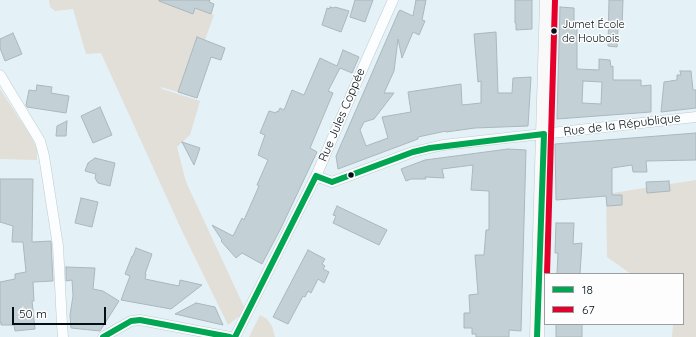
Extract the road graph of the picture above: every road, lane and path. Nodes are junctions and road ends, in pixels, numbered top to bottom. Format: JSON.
{"nodes":[{"id":1,"x":393,"y":0,"type":"edge"},
{"id":2,"x":547,"y":0,"type":"edge"},
{"id":3,"x":0,"y":75,"type":"edge"},
{"id":4,"x":696,"y":117,"type":"edge"},
{"id":5,"x":544,"y":134,"type":"junction"},
{"id":6,"x":316,"y":176,"type":"junction"},
{"id":7,"x":63,"y":337,"type":"edge"},
{"id":8,"x":103,"y":337,"type":"edge"},
{"id":9,"x":230,"y":337,"type":"edge"},
{"id":10,"x":235,"y":337,"type":"edge"},
{"id":11,"x":537,"y":337,"type":"edge"}],
"edges":[{"from":1,"to":6,"type":"street","name":"Rue Jules Coppée"},
{"from":2,"to":5,"type":"street"},
{"from":3,"to":7,"type":"street"},
{"from":4,"to":5,"type":"street","name":"Rue de la République"},
{"from":5,"to":6,"type":"street","name":"Rue de la République"},
{"from":5,"to":11,"type":"street"},
{"from":6,"to":10,"type":"street","name":"Rue Jules Coppée"},
{"from":8,"to":9,"type":"street"}]}
